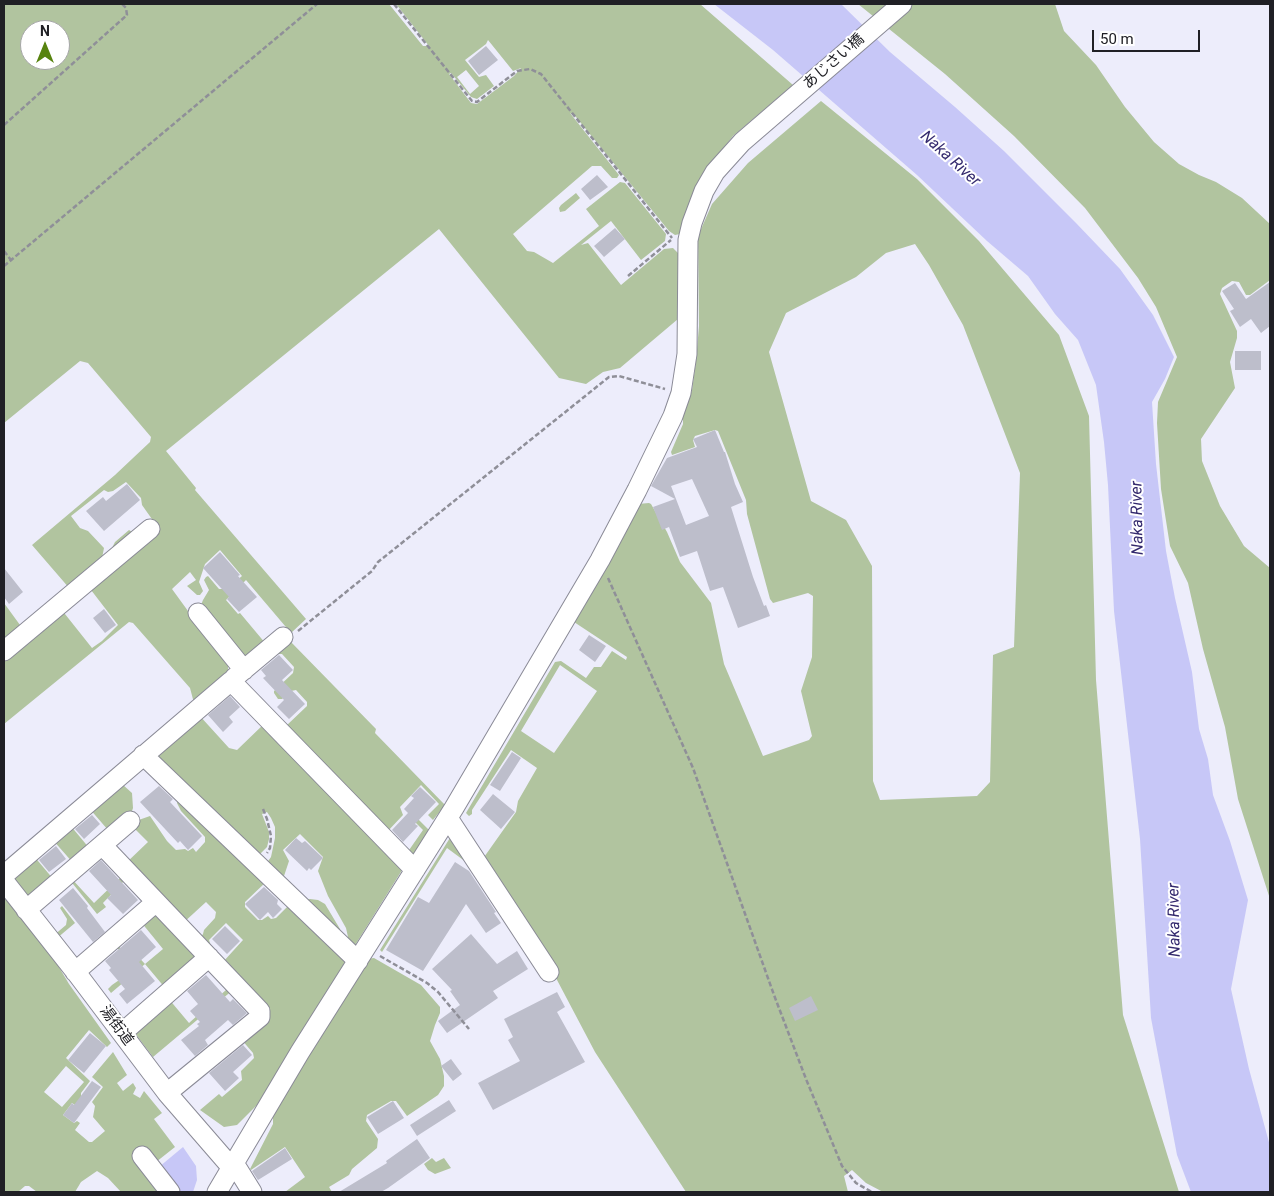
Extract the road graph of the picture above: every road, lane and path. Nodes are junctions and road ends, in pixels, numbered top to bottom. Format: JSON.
{"nodes":[{"id":1,"x":122,"y":4,"type":"edge"},
{"id":2,"x":317,"y":4,"type":"edge"},
{"id":3,"x":394,"y":4,"type":"edge"},
{"id":4,"x":902,"y":4,"type":"edge"},
{"id":5,"x":4,"y":125,"type":"edge"},
{"id":6,"x":680,"y":244,"type":"junction"},
{"id":7,"x":4,"y":251,"type":"edge"},
{"id":8,"x":11,"y":260,"type":"junction"},
{"id":9,"x":4,"y":266,"type":"edge"},
{"id":10,"x":628,"y":276,"type":"dead end"},
{"id":11,"x":681,"y":393,"type":"junction"},
{"id":12,"x":150,"y":529,"type":"dead end"},
{"id":13,"x":600,"y":560,"type":"junction"},
{"id":14,"x":198,"y":613,"type":"dead end"},
{"id":15,"x":283,"y":637,"type":"joint"},
{"id":16,"x":4,"y":651,"type":"edge"},
{"id":17,"x":238,"y":675,"type":"junction"},
{"id":18,"x":143,"y":755,"type":"junction"},
{"id":19,"x":263,"y":809,"type":"dead end"},
{"id":20,"x":448,"y":818,"type":"junction"},
{"id":21,"x":130,"y":820,"type":"dead end"},
{"id":22,"x":102,"y":846,"type":"junction"},
{"id":23,"x":256,"y":864,"type":"junction"},
{"id":24,"x":415,"y":870,"type":"junction"},
{"id":25,"x":4,"y":875,"type":"edge"},
{"id":26,"x":4,"y":881,"type":"edge"},
{"id":27,"x":156,"y":902,"type":"junction"},
{"id":28,"x":26,"y":910,"type":"junction"},
{"id":29,"x":362,"y":954,"type":"junction"},
{"id":30,"x":208,"y":957,"type":"junction"},
{"id":31,"x":75,"y":972,"type":"junction"},
{"id":32,"x":549,"y":972,"type":"dead end"},
{"id":33,"x":469,"y":1029,"type":"dead end"},
{"id":34,"x":122,"y":1034,"type":"junction"},
{"id":35,"x":167,"y":1093,"type":"junction"},
{"id":36,"x":142,"y":1156,"type":"dead end"},
{"id":37,"x":233,"y":1166,"type":"junction"},
{"id":38,"x":170,"y":1192,"type":"edge"},
{"id":39,"x":218,"y":1192,"type":"edge"},
{"id":40,"x":252,"y":1192,"type":"edge"},
{"id":41,"x":872,"y":1192,"type":"edge"}],
"edges":[{"from":1,"to":5,"type":"path"},
{"from":2,"to":8,"type":"path"},
{"from":3,"to":6,"type":"path"},
{"from":4,"to":6,"type":"street","name":"あじさい橋"},
{"from":6,"to":10,"type":"path"},
{"from":6,"to":11,"type":"street","name":"あじさい橋"},
{"from":7,"to":8,"type":"path"},
{"from":8,"to":9,"type":"path"},
{"from":11,"to":13,"type":"street","name":"あじさい橋"},
{"from":11,"to":15,"type":"path"},
{"from":12,"to":16,"type":"street"},
{"from":13,"to":20,"type":"street","name":"あじさい橋"},
{"from":13,"to":41,"type":"path"},
{"from":14,"to":17,"type":"street"},
{"from":15,"to":17,"type":"street"},
{"from":17,"to":18,"type":"street"},
{"from":17,"to":24,"type":"street"},
{"from":18,"to":23,"type":"street"},
{"from":18,"to":25,"type":"street"},
{"from":19,"to":23,"type":"path"},
{"from":20,"to":24,"type":"street","name":"あじさい橋"},
{"from":20,"to":32,"type":"street"},
{"from":21,"to":22,"type":"street"},
{"from":22,"to":27,"type":"street"},
{"from":22,"to":28,"type":"street"},
{"from":23,"to":29,"type":"street"},
{"from":24,"to":29,"type":"street","name":"あじさい橋"},
{"from":26,"to":28,"type":"street","name":"湯街道"},
{"from":27,"to":30,"type":"street"},
{"from":27,"to":31,"type":"street"},
{"from":28,"to":31,"type":"street","name":"湯街道"},
{"from":29,"to":33,"type":"path"},
{"from":29,"to":37,"type":"street","name":"あじさい橋"},
{"from":30,"to":34,"type":"street"},
{"from":30,"to":35,"type":"street"},
{"from":31,"to":34,"type":"street","name":"湯街道"},
{"from":34,"to":35,"type":"street","name":"湯街道"},
{"from":35,"to":37,"type":"street","name":"湯街道"},
{"from":36,"to":38,"type":"street"},
{"from":37,"to":39,"type":"street","name":"あじさい橋"},
{"from":37,"to":40,"type":"street","name":"湯街道"}]}
